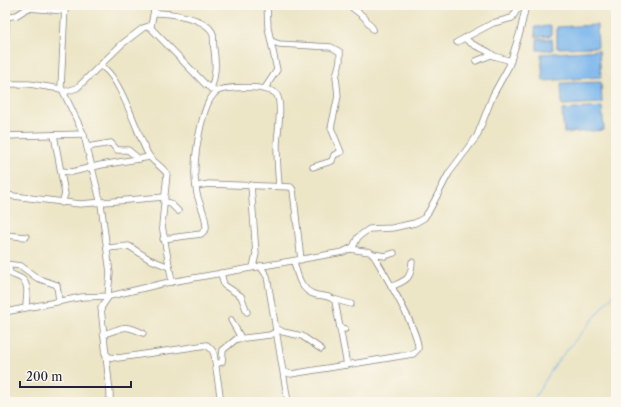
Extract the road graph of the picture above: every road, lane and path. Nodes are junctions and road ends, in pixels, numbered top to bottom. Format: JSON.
{"nodes":[{"id":1,"x":155,"y":5,"type":"edge"},
{"id":2,"x":267,"y":5,"type":"edge"},
{"id":3,"x":349,"y":5,"type":"edge"},
{"id":4,"x":446,"y":5,"type":"edge"},
{"id":5,"x":454,"y":5,"type":"edge"},
{"id":6,"x":520,"y":5,"type":"edge"},
{"id":7,"x":526,"y":5,"type":"edge"},
{"id":8,"x":6,"y":8,"type":"edge"},
{"id":9,"x":65,"y":8,"type":"edge"},
{"id":10,"x":154,"y":13,"type":"junction"},
{"id":11,"x":5,"y":19,"type":"edge"},
{"id":12,"x":151,"y":26,"type":"junction"},
{"id":13,"x":373,"y":29,"type":"dead end"},
{"id":14,"x":465,"y":38,"type":"junction"},
{"id":15,"x":271,"y":41,"type":"junction"},
{"id":16,"x":5,"y":42,"type":"edge"},
{"id":17,"x":457,"y":42,"type":"dead end"},
{"id":18,"x":494,"y":56,"type":"junction"},
{"id":19,"x":476,"y":61,"type":"dead end"},
{"id":20,"x":511,"y":61,"type":"junction"},
{"id":21,"x":100,"y":66,"type":"junction"},
{"id":22,"x":5,"y":84,"type":"edge"},
{"id":23,"x":265,"y":88,"type":"junction"},
{"id":24,"x":63,"y":90,"type":"junction"},
{"id":25,"x":213,"y":90,"type":"junction"},
{"id":26,"x":83,"y":134,"type":"junction"},
{"id":27,"x":54,"y":135,"type":"junction"},
{"id":28,"x":5,"y":136,"type":"edge"},
{"id":29,"x":87,"y":146,"type":"junction"},
{"id":30,"x":150,"y":157,"type":"junction"},
{"id":31,"x":139,"y":159,"type":"junction"},
{"id":32,"x":92,"y":167,"type":"junction"},
{"id":33,"x":313,"y":167,"type":"dead end"},
{"id":34,"x":61,"y":171,"type":"junction"},
{"id":35,"x":251,"y":185,"type":"junction"},
{"id":36,"x":196,"y":186,"type":"junction"},
{"id":37,"x":279,"y":186,"type":"junction"},
{"id":38,"x":5,"y":195,"type":"edge"},
{"id":39,"x":164,"y":199,"type":"junction"},
{"id":40,"x":62,"y":203,"type":"junction"},
{"id":41,"x":100,"y":204,"type":"junction"},
{"id":42,"x":178,"y":211,"type":"dead end"},
{"id":43,"x":5,"y":235,"type":"edge"},
{"id":44,"x":26,"y":237,"type":"dead end"},
{"id":45,"x":163,"y":239,"type":"junction"},
{"id":46,"x":107,"y":248,"type":"junction"},
{"id":47,"x":349,"y":249,"type":"junction"},
{"id":48,"x":394,"y":253,"type":"dead end"},
{"id":49,"x":373,"y":254,"type":"junction"},
{"id":50,"x":301,"y":260,"type":"junction"},
{"id":51,"x":294,"y":261,"type":"junction"},
{"id":52,"x":412,"y":262,"type":"dead end"},
{"id":53,"x":6,"y":264,"type":"edge"},
{"id":54,"x":260,"y":266,"type":"junction"},
{"id":55,"x":169,"y":267,"type":"junction"},
{"id":56,"x":253,"y":267,"type":"junction"},
{"id":57,"x":221,"y":273,"type":"junction"},
{"id":58,"x":172,"y":282,"type":"junction"},
{"id":59,"x":391,"y":287,"type":"junction"},
{"id":60,"x":93,"y":296,"type":"junction"},
{"id":61,"x":109,"y":296,"type":"junction"},
{"id":62,"x":333,"y":299,"type":"junction"},
{"id":63,"x":59,"y":301,"type":"junction"},
{"id":64,"x":351,"y":304,"type":"dead end"},
{"id":65,"x":26,"y":306,"type":"junction"},
{"id":66,"x":101,"y":308,"type":"junction"},
{"id":67,"x":5,"y":312,"type":"edge"},
{"id":68,"x":247,"y":312,"type":"dead end"},
{"id":69,"x":231,"y":320,"type":"dead end"},
{"id":70,"x":276,"y":330,"type":"junction"},
{"id":71,"x":143,"y":333,"type":"dead end"},
{"id":72,"x":103,"y":334,"type":"junction"},
{"id":73,"x":237,"y":339,"type":"junction"},
{"id":74,"x":321,"y":349,"type":"dead end"},
{"id":75,"x":105,"y":353,"type":"junction"},
{"id":76,"x":216,"y":364,"type":"junction"},
{"id":77,"x":346,"y":365,"type":"junction"},
{"id":78,"x":284,"y":372,"type":"junction"},
{"id":79,"x":110,"y":402,"type":"edge"},
{"id":80,"x":221,"y":402,"type":"edge"},
{"id":81,"x":288,"y":402,"type":"edge"}],
"edges":[{"from":1,"to":10,"type":"street"},
{"from":2,"to":15,"type":"street"},
{"from":3,"to":13,"type":"street"},
{"from":4,"to":5,"type":"street"},
{"from":6,"to":14,"type":"street"},
{"from":7,"to":20,"type":"street"},
{"from":8,"to":11,"type":"main road"},
{"from":9,"to":11,"type":"street"},
{"from":9,"to":24,"type":"street"},
{"from":10,"to":12,"type":"street"},
{"from":10,"to":25,"type":"street"},
{"from":11,"to":16,"type":"main road"},
{"from":12,"to":21,"type":"street"},
{"from":12,"to":25,"type":"street"},
{"from":14,"to":17,"type":"street"},
{"from":14,"to":18,"type":"street"},
{"from":15,"to":23,"type":"street"},
{"from":15,"to":33,"type":"street"},
{"from":18,"to":19,"type":"street"},
{"from":18,"to":20,"type":"street"},
{"from":20,"to":47,"type":"street"},
{"from":21,"to":24,"type":"street"},
{"from":21,"to":30,"type":"street"},
{"from":22,"to":24,"type":"street"},
{"from":23,"to":25,"type":"street"},
{"from":23,"to":37,"type":"street"},
{"from":24,"to":26,"type":"street"},
{"from":25,"to":36,"type":"street"},
{"from":26,"to":27,"type":"street"},
{"from":26,"to":29,"type":"street"},
{"from":27,"to":28,"type":"street"},
{"from":27,"to":34,"type":"street"},
{"from":29,"to":31,"type":"street"},
{"from":29,"to":32,"type":"street"},
{"from":30,"to":31,"type":"street"},
{"from":30,"to":39,"type":"street"},
{"from":31,"to":32,"type":"street"},
{"from":32,"to":34,"type":"street"},
{"from":32,"to":41,"type":"street"},
{"from":34,"to":40,"type":"street"},
{"from":35,"to":36,"type":"street"},
{"from":35,"to":37,"type":"street"},
{"from":35,"to":56,"type":"street"},
{"from":36,"to":45,"type":"street"},
{"from":37,"to":50,"type":"street"},
{"from":38,"to":40,"type":"street"},
{"from":39,"to":41,"type":"street"},
{"from":39,"to":42,"type":"street"},
{"from":39,"to":45,"type":"street"},
{"from":40,"to":41,"type":"street"},
{"from":41,"to":46,"type":"street"},
{"from":43,"to":44,"type":"street"},
{"from":45,"to":55,"type":"street"},
{"from":46,"to":55,"type":"street"},
{"from":46,"to":61,"type":"street"},
{"from":47,"to":49,"type":"street"},
{"from":47,"to":50,"type":"street"},
{"from":48,"to":49,"type":"street"},
{"from":49,"to":59,"type":"street"},
{"from":50,"to":51,"type":"street"},
{"from":51,"to":54,"type":"street"},
{"from":51,"to":62,"type":"street"},
{"from":52,"to":59,"type":"street"},
{"from":53,"to":63,"type":"street"},
{"from":53,"to":65,"type":"street"},
{"from":54,"to":56,"type":"street"},
{"from":54,"to":70,"type":"street"},
{"from":55,"to":58,"type":"street"},
{"from":56,"to":57,"type":"street"},
{"from":57,"to":58,"type":"street"},
{"from":57,"to":68,"type":"street"},
{"from":58,"to":61,"type":"street"},
{"from":59,"to":77,"type":"street"},
{"from":60,"to":61,"type":"street"},
{"from":60,"to":63,"type":"street"},
{"from":60,"to":66,"type":"street"},
{"from":61,"to":66,"type":"street"},
{"from":62,"to":64,"type":"street"},
{"from":62,"to":77,"type":"street"},
{"from":63,"to":65,"type":"street"},
{"from":65,"to":67,"type":"street"},
{"from":66,"to":72,"type":"street"},
{"from":69,"to":73,"type":"street"},
{"from":70,"to":73,"type":"street"},
{"from":70,"to":74,"type":"street"},
{"from":70,"to":78,"type":"street"},
{"from":71,"to":72,"type":"street"},
{"from":72,"to":75,"type":"street"},
{"from":73,"to":76,"type":"street"},
{"from":75,"to":76,"type":"street"},
{"from":75,"to":79,"type":"street"},
{"from":76,"to":80,"type":"street"},
{"from":77,"to":78,"type":"street"},
{"from":78,"to":81,"type":"street"}]}
